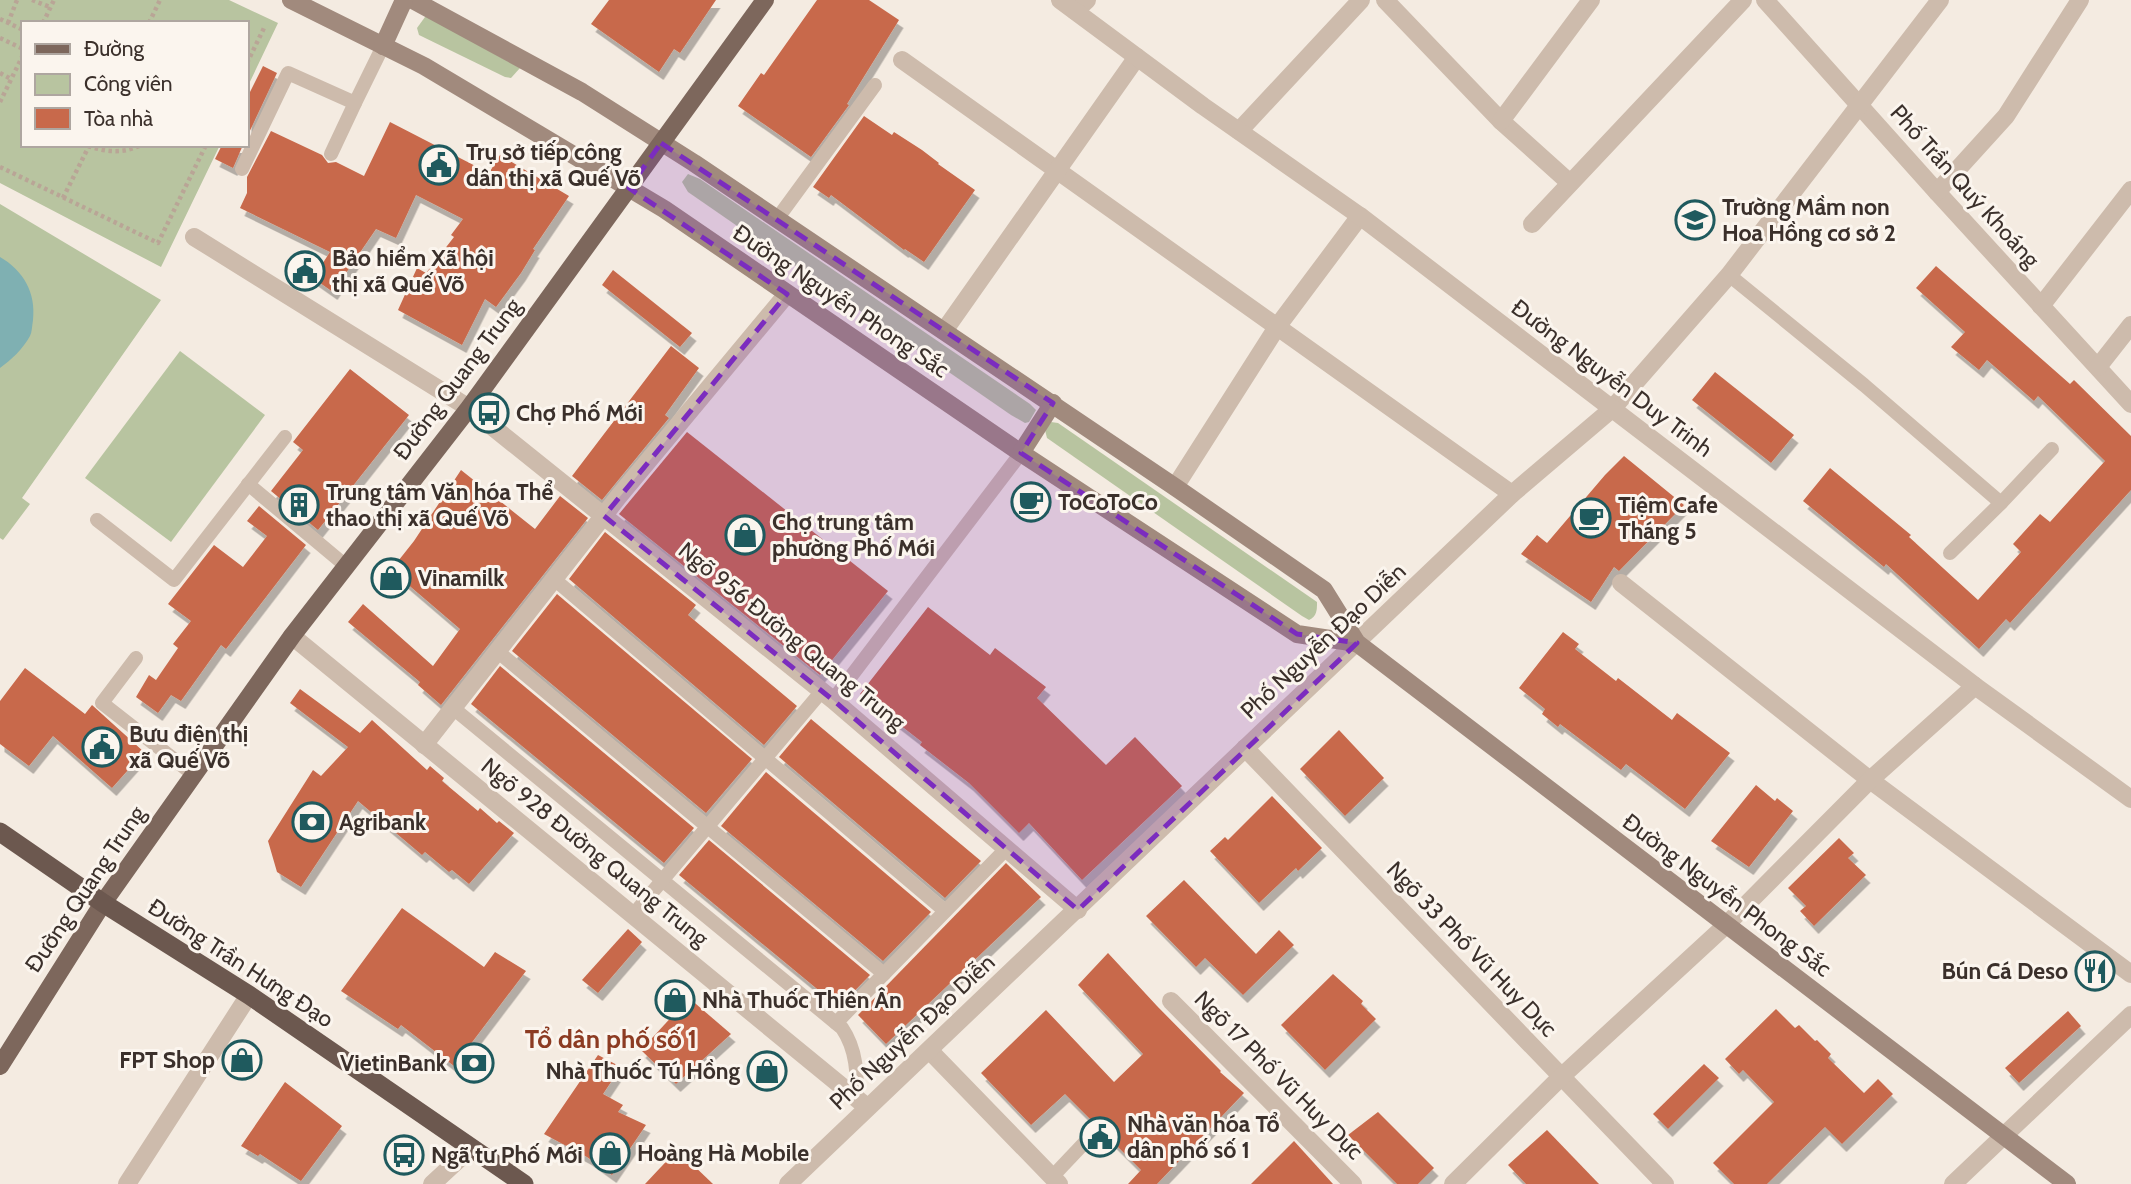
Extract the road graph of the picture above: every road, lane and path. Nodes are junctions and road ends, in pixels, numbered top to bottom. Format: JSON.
{"nodes":[{"id":1,"x":17,"y":0,"type":"edge"},
{"id":2,"x":33,"y":0,"type":"edge"},
{"id":3,"x":54,"y":0,"type":"edge"},
{"id":4,"x":160,"y":0,"type":"edge"},
{"id":5,"x":291,"y":0,"type":"edge"},
{"id":6,"x":404,"y":0,"type":"edge"},
{"id":7,"x":765,"y":0,"type":"edge"},
{"id":8,"x":1060,"y":0,"type":"edge"},
{"id":9,"x":1361,"y":0,"type":"edge"},
{"id":10,"x":1385,"y":0,"type":"edge"},
{"id":11,"x":1591,"y":0,"type":"edge"},
{"id":12,"x":1743,"y":0,"type":"edge"},
{"id":13,"x":1765,"y":0,"type":"edge"},
{"id":14,"x":1940,"y":0,"type":"edge"},
{"id":15,"x":2080,"y":0,"type":"edge"},
{"id":16,"x":425,"y":3,"type":"edge"},
{"id":17,"x":1081,"y":5,"type":"edge"},
{"id":18,"x":50,"y":7,"type":"junction"},
{"id":19,"x":0,"y":19,"type":"edge"},
{"id":20,"x":44,"y":21,"type":"edge"},
{"id":21,"x":150,"y":21,"type":"edge"},
{"id":22,"x":8,"y":23,"type":"junction"},
{"id":23,"x":264,"y":28,"type":"dead end"},
{"id":24,"x":21,"y":29,"type":"edge"},
{"id":25,"x":0,"y":38,"type":"edge"},
{"id":26,"x":383,"y":46,"type":"junction"},
{"id":27,"x":21,"y":48,"type":"edge"},
{"id":28,"x":1137,"y":57,"type":"junction"},
{"id":29,"x":21,"y":59,"type":"edge"},
{"id":30,"x":248,"y":60,"type":"edge"},
{"id":31,"x":902,"y":60,"type":"dead end"},
{"id":32,"x":0,"y":73,"type":"edge"},
{"id":33,"x":11,"y":79,"type":"junction"},
{"id":34,"x":875,"y":85,"type":"dead end"},
{"id":35,"x":0,"y":102,"type":"edge"},
{"id":36,"x":355,"y":103,"type":"junction"},
{"id":37,"x":1859,"y":105,"type":"junction"},
{"id":38,"x":1501,"y":121,"type":"junction"},
{"id":39,"x":1239,"y":131,"type":"junction"},
{"id":40,"x":661,"y":143,"type":"junction"},
{"id":41,"x":88,"y":147,"type":"edge"},
{"id":42,"x":92,"y":147,"type":"edge"},
{"id":43,"x":133,"y":147,"type":"edge"},
{"id":44,"x":205,"y":147,"type":"edge"},
{"id":45,"x":331,"y":154,"type":"dead end"},
{"id":46,"x":0,"y":167,"type":"edge"},
{"id":47,"x":242,"y":169,"type":"dead end"},
{"id":48,"x":1057,"y":171,"type":"junction"},
{"id":49,"x":1570,"y":183,"type":"junction"},
{"id":50,"x":629,"y":188,"type":"junction"},
{"id":51,"x":2131,"y":190,"type":"edge"},
{"id":52,"x":1937,"y":192,"type":"junction"},
{"id":53,"x":64,"y":198,"type":"junction"},
{"id":54,"x":1360,"y":216,"type":"junction"},
{"id":55,"x":777,"y":219,"type":"junction"},
{"id":56,"x":1532,"y":224,"type":"dead end"},
{"id":57,"x":194,"y":237,"type":"dead end"},
{"id":58,"x":1729,"y":275,"type":"junction"},
{"id":59,"x":787,"y":294,"type":"junction"},
{"id":60,"x":2041,"y":306,"type":"junction"},
{"id":61,"x":2131,"y":325,"type":"edge"},
{"id":62,"x":1277,"y":327,"type":"junction"},
{"id":63,"x":944,"y":331,"type":"junction"},
{"id":64,"x":2098,"y":367,"type":"junction"},
{"id":65,"x":1053,"y":403,"type":"junction"},
{"id":66,"x":2131,"y":404,"type":"edge"},
{"id":67,"x":469,"y":408,"type":"junction"},
{"id":68,"x":1612,"y":409,"type":"junction"},
{"id":69,"x":285,"y":437,"type":"dead end"},
{"id":70,"x":2052,"y":449,"type":"dead end"},
{"id":71,"x":1021,"y":453,"type":"junction"},
{"id":72,"x":248,"y":484,"type":"junction"},
{"id":73,"x":1175,"y":487,"type":"junction"},
{"id":74,"x":1512,"y":494,"type":"junction"},
{"id":75,"x":2001,"y":503,"type":"junction"},
{"id":76,"x":604,"y":516,"type":"junction"},
{"id":77,"x":97,"y":520,"type":"dead end"},
{"id":78,"x":1950,"y":553,"type":"dead end"},
{"id":79,"x":346,"y":566,"type":"junction"},
{"id":80,"x":554,"y":579,"type":"junction"},
{"id":81,"x":1620,"y":583,"type":"dead end"},
{"id":82,"x":292,"y":636,"type":"junction"},
{"id":83,"x":1357,"y":643,"type":"junction"},
{"id":84,"x":497,"y":651,"type":"junction"},
{"id":85,"x":136,"y":658,"type":"dead end"},
{"id":86,"x":1975,"y":686,"type":"junction"},
{"id":87,"x":828,"y":695,"type":"junction"},
{"id":88,"x":453,"y":708,"type":"junction"},
{"id":89,"x":424,"y":744,"type":"junction"},
{"id":90,"x":1245,"y":748,"type":"junction"},
{"id":91,"x":765,"y":758,"type":"junction"},
{"id":92,"x":194,"y":775,"type":"junction"},
{"id":93,"x":1870,"y":780,"type":"junction"},
{"id":94,"x":2131,"y":799,"type":"edge"},
{"id":95,"x":707,"y":827,"type":"junction"},
{"id":96,"x":0,"y":832,"type":"edge"},
{"id":97,"x":1007,"y":848,"type":"junction"},
{"id":98,"x":662,"y":880,"type":"junction"},
{"id":99,"x":103,"y":903,"type":"junction"},
{"id":100,"x":1078,"y":909,"type":"junction"},
{"id":101,"x":945,"y":911,"type":"junction"},
{"id":102,"x":633,"y":915,"type":"junction"},
{"id":103,"x":1725,"y":926,"type":"junction"},
{"id":104,"x":884,"y":974,"type":"junction"},
{"id":105,"x":2131,"y":974,"type":"edge"},
{"id":106,"x":249,"y":995,"type":"junction"},
{"id":107,"x":1171,"y":1001,"type":"dead end"},
{"id":108,"x":2131,"y":1014,"type":"edge"},
{"id":109,"x":836,"y":1023,"type":"junction"},
{"id":110,"x":930,"y":1051,"type":"junction"},
{"id":111,"x":0,"y":1066,"type":"edge"},
{"id":112,"x":1561,"y":1077,"type":"junction"},
{"id":113,"x":862,"y":1103,"type":"junction"},
{"id":114,"x":2004,"y":1134,"type":"junction"},
{"id":115,"x":1088,"y":1139,"type":"dead end"},
{"id":116,"x":471,"y":1148,"type":"junction"},
{"id":117,"x":1056,"y":1180,"type":"edge"},
{"id":118,"x":127,"y":1184,"type":"edge"},
{"id":119,"x":432,"y":1184,"type":"edge"},
{"id":120,"x":524,"y":1184,"type":"edge"},
{"id":121,"x":788,"y":1184,"type":"edge"},
{"id":122,"x":1353,"y":1184,"type":"edge"},
{"id":123,"x":1453,"y":1184,"type":"edge"},
{"id":124,"x":1665,"y":1184,"type":"edge"},
{"id":125,"x":1953,"y":1184,"type":"edge"},
{"id":126,"x":2067,"y":1184,"type":"edge"}],
"edges":[{"from":1,"to":22,"type":"path"},
{"from":2,"to":18,"type":"path"},
{"from":3,"to":18,"type":"path"},
{"from":4,"to":21,"type":"path"},
{"from":5,"to":26,"type":"main road","name":"Đường Nguyễn Phong Sắc"},
{"from":6,"to":26,"type":"main road"},
{"from":7,"to":40,"type":"main road","name":"Đường Quang Trung"},
{"from":8,"to":17,"type":"street","name":"Đường Nguyễn Duy Trinh"},
{"from":9,"to":39,"type":"street"},
{"from":10,"to":38,"type":"street"},
{"from":11,"to":38,"type":"street"},
{"from":12,"to":49,"type":"street"},
{"from":13,"to":37,"type":"street","name":"Phố Trần Quý Khoáng"},
{"from":14,"to":37,"type":"street","name":"Phố Nguyễn Đạo Diễn"},
{"from":15,"to":52,"type":"street"},
{"from":16,"to":40,"type":"main road","name":"Đường Nguyễn Phong Sắc"},
{"from":17,"to":28,"type":"street","name":"Đường Nguyễn Duy Trinh"},
{"from":18,"to":20,"type":"path"},
{"from":19,"to":22,"type":"path"},
{"from":22,"to":24,"type":"path"},
{"from":23,"to":30,"type":"path"},
{"from":25,"to":27,"type":"path"},
{"from":26,"to":36,"type":"lane"},
{"from":26,"to":50,"type":"main road","name":"Đường Nguyễn Phong Sắc"},
{"from":28,"to":39,"type":"street","name":"Đường Nguyễn Duy Trinh"},
{"from":28,"to":48,"type":"street"},
{"from":29,"to":33,"type":"path"},
{"from":31,"to":48,"type":"street"},
{"from":32,"to":33,"type":"path"},
{"from":33,"to":35,"type":"path"},
{"from":34,"to":55,"type":"lane"},
{"from":36,"to":45,"type":"lane"},
{"from":36,"to":47,"type":"lane"},
{"from":37,"to":52,"type":"street","name":"Phố Trần Quý Khoáng"},
{"from":37,"to":58,"type":"street","name":"Phố Nguyễn Đạo Diễn"},
{"from":38,"to":49,"type":"street"},
{"from":39,"to":54,"type":"street","name":"Đường Nguyễn Duy Trinh"},
{"from":40,"to":50,"type":"main road","name":"Đường Quang Trung"},
{"from":40,"to":55,"type":"main road","name":"Đường Nguyễn Phong Sắc"},
{"from":41,"to":53,"type":"path"},
{"from":42,"to":43,"type":"path"},
{"from":44,"to":53,"type":"path"},
{"from":46,"to":53,"type":"path"},
{"from":48,"to":62,"type":"street"},
{"from":48,"to":63,"type":"street"},
{"from":49,"to":56,"type":"street"},
{"from":50,"to":59,"type":"main road","name":"Đường Nguyễn Phong Sắc"},
{"from":50,"to":67,"type":"main road","name":"Đường Quang Trung"},
{"from":51,"to":60,"type":"street"},
{"from":52,"to":60,"type":"street","name":"Phố Trần Quý Khoáng"},
{"from":54,"to":62,"type":"street"},
{"from":54,"to":68,"type":"street","name":"Đường Nguyễn Duy Trinh"},
{"from":55,"to":63,"type":"main road","name":"Đường Nguyễn Phong Sắc"},
{"from":57,"to":67,"type":"street","name":"Ngõ 956 Đường Quang Trung"},
{"from":58,"to":68,"type":"street","name":"Phố Nguyễn Đạo Diễn"},
{"from":58,"to":75,"type":"lane"},
{"from":59,"to":71,"type":"main road","name":"Đường Nguyễn Phong Sắc"},
{"from":59,"to":76,"type":"street"},
{"from":60,"to":64,"type":"street","name":"Phố Trần Quý Khoáng"},
{"from":61,"to":64,"type":"street"},
{"from":62,"to":73,"type":"street"},
{"from":62,"to":74,"type":"street"},
{"from":63,"to":65,"type":"main road","name":"Đường Nguyễn Phong Sắc"},
{"from":64,"to":66,"type":"street","name":"Phố Trần Quý Khoáng"},
{"from":65,"to":71,"type":"main road"},
{"from":65,"to":73,"type":"main road","name":"Đường Nguyễn Phong Sắc"},
{"from":67,"to":76,"type":"street","name":"Ngõ 956 Đường Quang Trung"},
{"from":67,"to":79,"type":"main road","name":"Đường Quang Trung"},
{"from":68,"to":74,"type":"street","name":"Phố Nguyễn Đạo Diễn"},
{"from":68,"to":86,"type":"street","name":"Đường Nguyễn Duy Trinh"},
{"from":69,"to":72,"type":"lane"},
{"from":70,"to":75,"type":"lane"},
{"from":71,"to":83,"type":"main road","name":"Đường Nguyễn Phong Sắc"},
{"from":71,"to":87,"type":"lane"},
{"from":72,"to":77,"type":"lane"},
{"from":72,"to":79,"type":"lane"},
{"from":73,"to":83,"type":"main road","name":"Đường Nguyễn Phong Sắc"},
{"from":74,"to":83,"type":"street","name":"Phố Nguyễn Đạo Diễn"},
{"from":75,"to":78,"type":"lane"},
{"from":76,"to":80,"type":"street"},
{"from":76,"to":87,"type":"street","name":"Ngõ 956 Đường Quang Trung"},
{"from":79,"to":82,"type":"main road","name":"Đường Quang Trung"},
{"from":80,"to":84,"type":"street"},
{"from":80,"to":91,"type":"lane"},
{"from":81,"to":93,"type":"street"},
{"from":82,"to":89,"type":"street","name":"Ngõ 928 Đường Quang Trung"},
{"from":82,"to":92,"type":"main road","name":"Đường Quang Trung"},
{"from":83,"to":90,"type":"street","name":"Phố Nguyễn Đạo Diễn"},
{"from":83,"to":103,"type":"main road","name":"Đường Nguyễn Phong Sắc"},
{"from":84,"to":88,"type":"street"},
{"from":84,"to":95,"type":"lane"},
{"from":85,"to":92,"type":"lane"},
{"from":86,"to":93,"type":"street"},
{"from":86,"to":94,"type":"street","name":"Đường Nguyễn Duy Trinh"},
{"from":87,"to":91,"type":"lane"},
{"from":87,"to":97,"type":"street","name":"Ngõ 956 Đường Quang Trung"},
{"from":88,"to":89,"type":"street"},
{"from":88,"to":98,"type":"lane"},
{"from":89,"to":102,"type":"street","name":"Ngõ 928 Đường Quang Trung"},
{"from":90,"to":100,"type":"street","name":"Phố Nguyễn Đạo Diễn"},
{"from":90,"to":112,"type":"street","name":"Ngõ 33 Phố Vũ Huy Dực"},
{"from":91,"to":95,"type":"lane"},
{"from":91,"to":101,"type":"lane"},
{"from":92,"to":99,"type":"main road","name":"Đường Quang Trung"},
{"from":93,"to":103,"type":"street"},
{"from":93,"to":105,"type":"street"},
{"from":95,"to":98,"type":"lane"},
{"from":95,"to":104,"type":"lane"},
{"from":96,"to":99,"type":"highway","name":"Đường Trần Hưng Đạo"},
{"from":97,"to":100,"type":"street","name":"Ngõ 956 Đường Quang Trung"},
{"from":97,"to":101,"type":"lane"},
{"from":98,"to":102,"type":"lane"},
{"from":98,"to":109,"type":"lane"},
{"from":99,"to":106,"type":"highway","name":"Đường Trần Hưng Đạo"},
{"from":99,"to":111,"type":"main road","name":"Đường Quang Trung"},
{"from":100,"to":110,"type":"street","name":"Phố Nguyễn Đạo Diễn"},
{"from":101,"to":104,"type":"lane"},
{"from":102,"to":113,"type":"street","name":"Ngõ 928 Đường Quang Trung"},
{"from":103,"to":112,"type":"street"},
{"from":103,"to":114,"type":"main road","name":"Đường Nguyễn Phong Sắc"},
{"from":104,"to":109,"type":"lane"},
{"from":106,"to":116,"type":"highway","name":"Đường Trần Hưng Đạo"},
{"from":106,"to":118,"type":"street"},
{"from":107,"to":122,"type":"street","name":"Ngõ 17 Phố Vũ Huy Dực"},
{"from":108,"to":114,"type":"street"},
{"from":109,"to":113,"type":"lane"},
{"from":110,"to":113,"type":"street","name":"Phố Nguyễn Đạo Diễn"},
{"from":110,"to":117,"type":"street"},
{"from":112,"to":123,"type":"street"},
{"from":112,"to":124,"type":"street","name":"Ngõ 33 Phố Vũ Huy Dực"},
{"from":113,"to":121,"type":"street","name":"Phố Nguyễn Đạo Diễn"},
{"from":114,"to":125,"type":"street"},
{"from":114,"to":126,"type":"main road","name":"Đường Nguyễn Phong Sắc"},
{"from":115,"to":117,"type":"lane"},
{"from":116,"to":119,"type":"street"},
{"from":116,"to":120,"type":"highway","name":"Đường Trần Hưng Đạo"}]}
